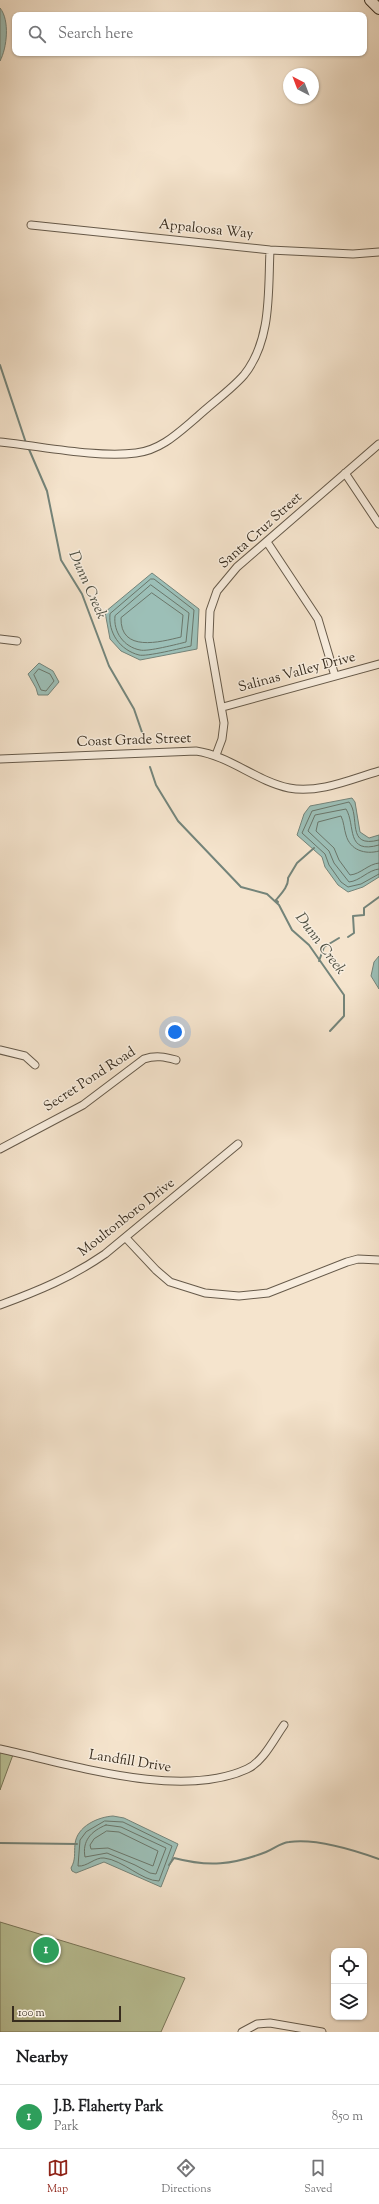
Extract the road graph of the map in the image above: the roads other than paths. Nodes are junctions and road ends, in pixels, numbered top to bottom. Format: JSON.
{"nodes":[{"id":1,"x":370,"y":0,"type":"edge"},
{"id":2,"x":379,"y":9,"type":"edge"},
{"id":3,"x":31,"y":225,"type":"dead end"},
{"id":4,"x":270,"y":250,"type":"junction"},
{"id":5,"x":379,"y":252,"type":"edge"},
{"id":6,"x":0,"y":442,"type":"edge"},
{"id":7,"x":379,"y":444,"type":"edge"},
{"id":8,"x":345,"y":473,"type":"junction"},
{"id":9,"x":379,"y":524,"type":"edge"},
{"id":10,"x":266,"y":542,"type":"junction"},
{"id":11,"x":0,"y":639,"type":"edge"},
{"id":12,"x":17,"y":641,"type":"dead end"},
{"id":13,"x":379,"y":664,"type":"edge"},
{"id":14,"x":335,"y":676,"type":"junction"},
{"id":15,"x":222,"y":707,"type":"junction"},
{"id":16,"x":216,"y":756,"type":"junction"},
{"id":17,"x":0,"y":759,"type":"edge"},
{"id":18,"x":379,"y":771,"type":"edge"},
{"id":19,"x":0,"y":1050,"type":"edge"},
{"id":20,"x":176,"y":1060,"type":"dead end"},
{"id":21,"x":35,"y":1065,"type":"dead end"},
{"id":22,"x":238,"y":1144,"type":"dead end"},
{"id":23,"x":0,"y":1149,"type":"edge"},
{"id":24,"x":126,"y":1238,"type":"junction"},
{"id":25,"x":379,"y":1260,"type":"edge"},
{"id":26,"x":0,"y":1305,"type":"edge"},
{"id":27,"x":284,"y":1725,"type":"dead end"},
{"id":28,"x":0,"y":1749,"type":"edge"},
{"id":29,"x":242,"y":2032,"type":"edge"},
{"id":30,"x":322,"y":2032,"type":"edge"}],
"edges":[{"from":1,"to":2,"type":"main road"},
{"from":3,"to":4,"type":"street","name":"Appaloosa Way"},
{"from":4,"to":5,"type":"street","name":"Appaloosa Way"},
{"from":4,"to":6,"type":"street"},
{"from":7,"to":8,"type":"street","name":"Santa Cruz Street"},
{"from":8,"to":9,"type":"street"},
{"from":8,"to":10,"type":"street","name":"Santa Cruz Street"},
{"from":10,"to":14,"type":"street"},
{"from":10,"to":15,"type":"street","name":"Santa Cruz Street"},
{"from":11,"to":12,"type":"street"},
{"from":13,"to":14,"type":"street","name":"Salinas Valley Drive"},
{"from":14,"to":15,"type":"street","name":"Salinas Valley Drive"},
{"from":15,"to":16,"type":"street","name":"Santa Cruz Street"},
{"from":16,"to":17,"type":"street","name":"Coast Grade Street"},
{"from":16,"to":18,"type":"street","name":"Coast Grade Street"},
{"from":19,"to":21,"type":"street"},
{"from":20,"to":23,"type":"street","name":"Secret Pond Road"},
{"from":22,"to":24,"type":"street","name":"Moultonboro Drive"},
{"from":24,"to":25,"type":"street"},
{"from":24,"to":26,"type":"street","name":"Moultonboro Drive"},
{"from":27,"to":28,"type":"street","name":"Landfill Drive"},
{"from":29,"to":30,"type":"street"}]}
